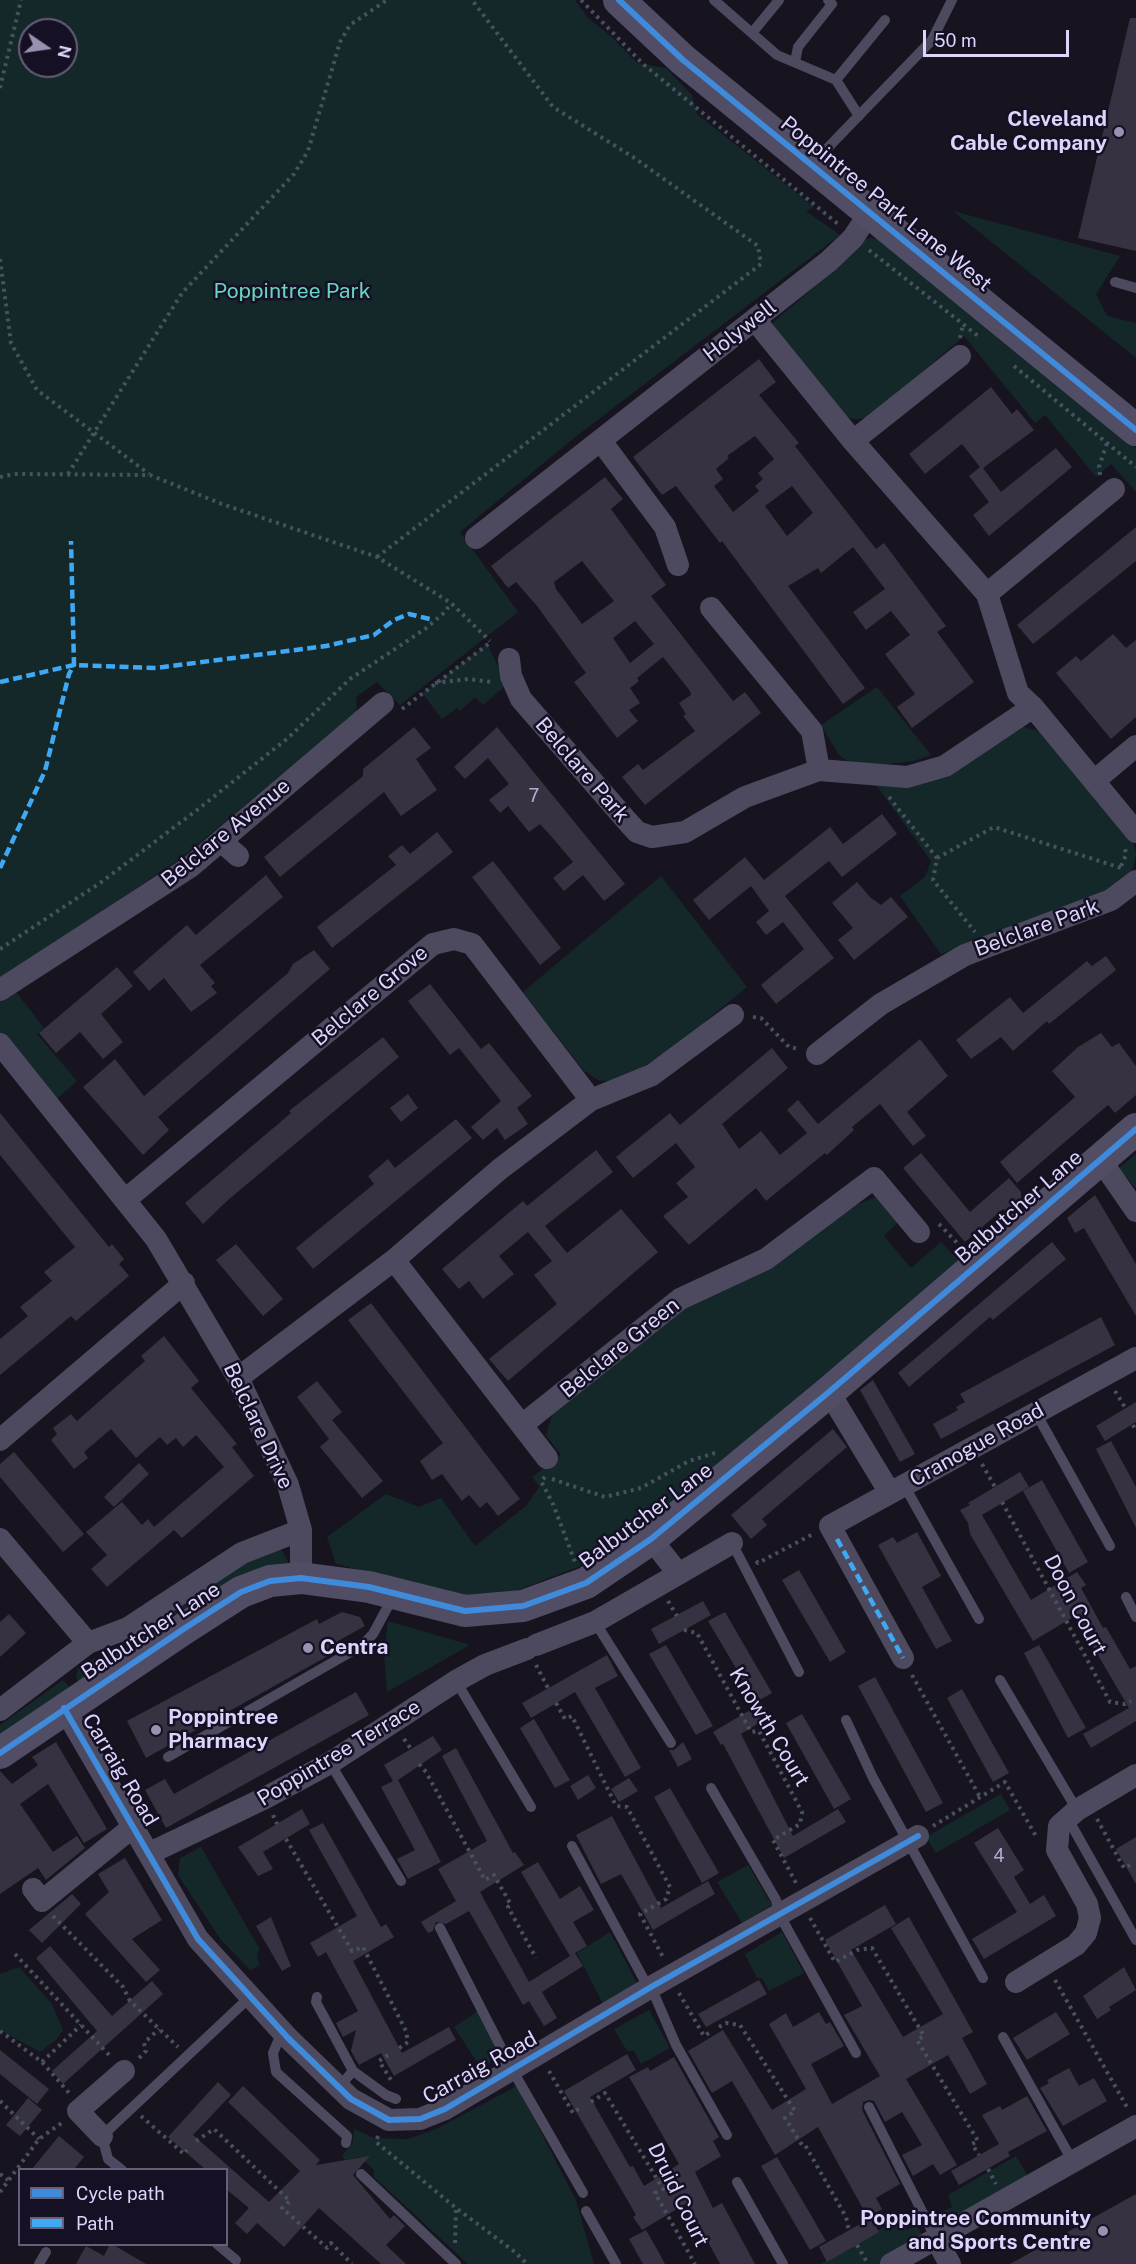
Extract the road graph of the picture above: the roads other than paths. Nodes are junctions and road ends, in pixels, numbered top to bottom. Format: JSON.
{"nodes":[{"id":1,"x":619,"y":0,"type":"edge"},
{"id":2,"x":715,"y":0,"type":"edge"},
{"id":3,"x":779,"y":0,"type":"edge"},
{"id":4,"x":828,"y":0,"type":"edge"},
{"id":5,"x":952,"y":0,"type":"edge"},
{"id":6,"x":885,"y":20,"type":"dead end"},
{"id":7,"x":752,"y":33,"type":"junction"},
{"id":8,"x":795,"y":63,"type":"junction"},
{"id":9,"x":836,"y":80,"type":"junction"},
{"id":10,"x":859,"y":116,"type":"junction"},
{"id":11,"x":812,"y":165,"type":"junction"},
{"id":12,"x":862,"y":225,"type":"junction"},
{"id":13,"x":1115,"y":282,"type":"dead end"},
{"id":14,"x":1136,"y":288,"type":"edge"},
{"id":15,"x":755,"y":320,"type":"junction"},
{"id":16,"x":960,"y":357,"type":"dead end"},
{"id":17,"x":1136,"y":430,"type":"edge"},
{"id":18,"x":601,"y":441,"type":"junction"},
{"id":19,"x":853,"y":441,"type":"junction"},
{"id":20,"x":1109,"y":493,"type":"road end"},
{"id":21,"x":476,"y":538,"type":"dead end"},
{"id":22,"x":678,"y":565,"type":"dead end"},
{"id":23,"x":987,"y":594,"type":"junction"},
{"id":24,"x":711,"y":608,"type":"dead end"},
{"id":25,"x":509,"y":659,"type":"road end"},
{"id":26,"x":383,"y":703,"type":"road end"},
{"id":27,"x":1033,"y":707,"type":"junction"},
{"id":28,"x":1136,"y":746,"type":"edge"},
{"id":29,"x":819,"y":770,"type":"junction"},
{"id":30,"x":1094,"y":781,"type":"junction"},
{"id":31,"x":1130,"y":839,"type":"edge"},
{"id":32,"x":221,"y":841,"type":"junction"},
{"id":33,"x":238,"y":856,"type":"dead end"},
{"id":34,"x":1125,"y":874,"type":"edge"},
{"id":35,"x":0,"y":990,"type":"edge"},
{"id":36,"x":733,"y":1014,"type":"road end"},
{"id":37,"x":0,"y":1044,"type":"edge"},
{"id":38,"x":817,"y":1054,"type":"road end"},
{"id":39,"x":591,"y":1100,"type":"junction"},
{"id":40,"x":1136,"y":1129,"type":"edge"},
{"id":41,"x":1100,"y":1159,"type":"junction"},
{"id":42,"x":125,"y":1200,"type":"junction"},
{"id":43,"x":1136,"y":1211,"type":"edge"},
{"id":44,"x":919,"y":1232,"type":"road end"},
{"id":45,"x":394,"y":1260,"type":"junction"},
{"id":46,"x":184,"y":1283,"type":"junction"},
{"id":47,"x":1136,"y":1358,"type":"edge"},
{"id":48,"x":238,"y":1378,"type":"junction"},
{"id":49,"x":829,"y":1392,"type":"junction"},
{"id":50,"x":1036,"y":1413,"type":"junction"},
{"id":51,"x":522,"y":1425,"type":"junction"},
{"id":52,"x":0,"y":1440,"type":"edge"},
{"id":53,"x":546,"y":1467,"type":"road end"},
{"id":54,"x":897,"y":1489,"type":"junction"},
{"id":55,"x":301,"y":1530,"type":"junction"},
{"id":56,"x":0,"y":1539,"type":"edge"},
{"id":57,"x":651,"y":1539,"type":"junction"},
{"id":58,"x":732,"y":1542,"type":"joint"},
{"id":59,"x":1110,"y":1546,"type":"dead end"},
{"id":60,"x":678,"y":1573,"type":"junction"},
{"id":61,"x":301,"y":1578,"type":"junction"},
{"id":62,"x":395,"y":1593,"type":"junction"},
{"id":63,"x":1126,"y":1597,"type":"dead end"},
{"id":64,"x":1136,"y":1617,"type":"edge"},
{"id":65,"x":979,"y":1619,"type":"dead end"},
{"id":66,"x":596,"y":1622,"type":"junction"},
{"id":67,"x":88,"y":1643,"type":"junction"},
{"id":68,"x":903,"y":1658,"type":"road end"},
{"id":69,"x":799,"y":1672,"type":"dead end"},
{"id":70,"x":1000,"y":1680,"type":"dead end"},
{"id":71,"x":456,"y":1681,"type":"junction"},
{"id":72,"x":64,"y":1708,"type":"junction"},
{"id":73,"x":0,"y":1710,"type":"edge"},
{"id":74,"x":846,"y":1720,"type":"dead end"},
{"id":75,"x":671,"y":1743,"type":"dead end"},
{"id":76,"x":0,"y":1753,"type":"edge"},
{"id":77,"x":168,"y":1757,"type":"dead end"},
{"id":78,"x":330,"y":1763,"type":"junction"},
{"id":79,"x":1136,"y":1775,"type":"edge"},
{"id":80,"x":711,"y":1788,"type":"dead end"},
{"id":81,"x":531,"y":1807,"type":"dead end"},
{"id":82,"x":1072,"y":1815,"type":"junction"},
{"id":83,"x":134,"y":1826,"type":"junction"},
{"id":84,"x":913,"y":1838,"type":"junction"},
{"id":85,"x":572,"y":1846,"type":"dead end"},
{"id":86,"x":150,"y":1853,"type":"junction"},
{"id":87,"x":401,"y":1881,"type":"dead end"},
{"id":88,"x":37,"y":1895,"type":"road end"},
{"id":89,"x":780,"y":1914,"type":"junction"},
{"id":90,"x":440,"y":1928,"type":"dead end"},
{"id":91,"x":1136,"y":1940,"type":"edge"},
{"id":92,"x":983,"y":1978,"type":"dead end"},
{"id":93,"x":661,"y":1982,"type":"junction"},
{"id":94,"x":1016,"y":1982,"type":"dead end"},
{"id":95,"x":251,"y":1996,"type":"junction"},
{"id":96,"x":317,"y":1997,"type":"dead end"},
{"id":97,"x":282,"y":2031,"type":"junction"},
{"id":98,"x":1003,"y":2037,"type":"dead end"},
{"id":99,"x":856,"y":2053,"type":"dead end"},
{"id":100,"x":124,"y":2071,"type":"road end"},
{"id":101,"x":513,"y":2071,"type":"junction"},
{"id":102,"x":346,"y":2079,"type":"junction"},
{"id":103,"x":869,"y":2108,"type":"dead end"},
{"id":104,"x":1133,"y":2120,"type":"edge"},
{"id":105,"x":727,"y":2135,"type":"dead end"},
{"id":106,"x":102,"y":2136,"type":"junction"},
{"id":107,"x":346,"y":2144,"type":"dead end"},
{"id":108,"x":1073,"y":2162,"type":"junction"},
{"id":109,"x":121,"y":2168,"type":"edge"},
{"id":110,"x":361,"y":2174,"type":"dead end"},
{"id":111,"x":737,"y":2182,"type":"dead end"},
{"id":112,"x":583,"y":2193,"type":"dead end"},
{"id":113,"x":586,"y":2211,"type":"dead end"},
{"id":114,"x":936,"y":2239,"type":"junction"},
{"id":115,"x":219,"y":2246,"type":"edge"},
{"id":116,"x":46,"y":2252,"type":"dead end"},
{"id":117,"x":236,"y":2260,"type":"dead end"},
{"id":118,"x":453,"y":2262,"type":"edge"},
{"id":119,"x":39,"y":2264,"type":"edge"},
{"id":120,"x":616,"y":2264,"type":"edge"},
{"id":121,"x":783,"y":2264,"type":"edge"},
{"id":122,"x":891,"y":2264,"type":"edge"},
{"id":123,"x":950,"y":2264,"type":"edge"}],
"edges":[{"from":1,"to":11,"type":"street","name":"Poppintree Park Lane West"},
{"from":2,"to":7,"type":"lane"},
{"from":3,"to":7,"type":"lane"},
{"from":4,"to":8,"type":"lane"},
{"from":5,"to":10,"type":"lane"},
{"from":6,"to":9,"type":"lane"},
{"from":7,"to":8,"type":"lane"},
{"from":8,"to":9,"type":"lane"},
{"from":9,"to":10,"type":"lane"},
{"from":10,"to":11,"type":"lane"},
{"from":11,"to":12,"type":"street","name":"Poppintree Park Lane West"},
{"from":12,"to":15,"type":"street","name":"Holywell"},
{"from":12,"to":17,"type":"street","name":"Poppintree Park Lane West"},
{"from":13,"to":14,"type":"lane"},
{"from":15,"to":18,"type":"street","name":"Holywell"},
{"from":15,"to":19,"type":"street"},
{"from":16,"to":19,"type":"street"},
{"from":18,"to":21,"type":"street","name":"Holywell"},
{"from":18,"to":22,"type":"street"},
{"from":19,"to":23,"type":"street"},
{"from":20,"to":23,"type":"street"},
{"from":23,"to":27,"type":"street"},
{"from":24,"to":29,"type":"street"},
{"from":25,"to":29,"type":"street","name":"Belclare Park"},
{"from":26,"to":32,"type":"street","name":"Belclare Avenue"},
{"from":27,"to":29,"type":"street","name":"Belclare Park"},
{"from":27,"to":30,"type":"street"},
{"from":28,"to":30,"type":"street"},
{"from":30,"to":31,"type":"street"},
{"from":32,"to":33,"type":"street"},
{"from":32,"to":35,"type":"street","name":"Belclare Avenue"},
{"from":34,"to":38,"type":"street","name":"Belclare Park"},
{"from":36,"to":39,"type":"street"},
{"from":37,"to":42,"type":"street","name":"Belclare Drive"},
{"from":39,"to":42,"type":"street","name":"Belclare Grove"},
{"from":39,"to":45,"type":"street"},
{"from":40,"to":41,"type":"street","name":"Balbutcher Lane"},
{"from":41,"to":43,"type":"street"},
{"from":41,"to":49,"type":"street","name":"Balbutcher Lane"},
{"from":42,"to":46,"type":"street","name":"Belclare Drive"},
{"from":44,"to":51,"type":"street","name":"Belclare Green"},
{"from":45,"to":48,"type":"street"},
{"from":45,"to":51,"type":"street"},
{"from":46,"to":48,"type":"street","name":"Belclare Drive"},
{"from":46,"to":52,"type":"street"},
{"from":47,"to":50,"type":"street","name":"Cranogue Road"},
{"from":48,"to":55,"type":"street","name":"Belclare Drive"},
{"from":49,"to":54,"type":"street"},
{"from":49,"to":57,"type":"street","name":"Balbutcher Lane"},
{"from":50,"to":54,"type":"street","name":"Cranogue Road"},
{"from":50,"to":59,"type":"lane"},
{"from":51,"to":53,"type":"street"},
{"from":54,"to":65,"type":"lane"},
{"from":54,"to":68,"type":"street","name":"Cranogue Road"},
{"from":55,"to":61,"type":"street","name":"Belclare Drive"},
{"from":55,"to":67,"type":"street"},
{"from":56,"to":67,"type":"street"},
{"from":57,"to":60,"type":"street"},
{"from":57,"to":62,"type":"street","name":"Balbutcher Lane"},
{"from":58,"to":60,"type":"street","name":"Poppintree Terrace"},
{"from":58,"to":69,"type":"lane"},
{"from":60,"to":66,"type":"street","name":"Poppintree Terrace"},
{"from":61,"to":62,"type":"street","name":"Balbutcher Lane"},
{"from":61,"to":72,"type":"street","name":"Balbutcher Lane"},
{"from":62,"to":77,"type":"lane"},
{"from":63,"to":64,"type":"lane"},
{"from":66,"to":71,"type":"street","name":"Poppintree Terrace"},
{"from":66,"to":75,"type":"lane"},
{"from":67,"to":73,"type":"street"},
{"from":70,"to":82,"type":"lane"},
{"from":71,"to":78,"type":"street","name":"Poppintree Terrace"},
{"from":71,"to":81,"type":"lane"},
{"from":72,"to":76,"type":"street","name":"Balbutcher Lane"},
{"from":72,"to":83,"type":"street","name":"Carraig Road"},
{"from":74,"to":84,"type":"lane"},
{"from":78,"to":86,"type":"street","name":"Poppintree Terrace"},
{"from":78,"to":87,"type":"lane"},
{"from":79,"to":82,"type":"street"},
{"from":80,"to":89,"type":"lane"},
{"from":82,"to":91,"type":"lane"},
{"from":82,"to":94,"type":"street"},
{"from":83,"to":86,"type":"street","name":"Carraig Road"},
{"from":83,"to":88,"type":"street"},
{"from":84,"to":89,"type":"street","name":"Carraig Road"},
{"from":84,"to":92,"type":"lane"},
{"from":85,"to":93,"type":"lane"},
{"from":86,"to":95,"type":"street","name":"Carraig Road"},
{"from":89,"to":93,"type":"street","name":"Carraig Road"},
{"from":89,"to":99,"type":"lane"},
{"from":90,"to":101,"type":"lane"},
{"from":93,"to":101,"type":"street","name":"Carraig Road"},
{"from":93,"to":105,"type":"lane"},
{"from":95,"to":97,"type":"street","name":"Carraig Road"},
{"from":95,"to":106,"type":"lane"},
{"from":96,"to":102,"type":"lane"},
{"from":97,"to":102,"type":"street","name":"Carraig Road"},
{"from":97,"to":107,"type":"lane"},
{"from":98,"to":108,"type":"lane"},
{"from":100,"to":106,"type":"street"},
{"from":101,"to":102,"type":"street","name":"Carraig Road"},
{"from":101,"to":112,"type":"lane"},
{"from":103,"to":114,"type":"lane"},
{"from":104,"to":108,"type":"street"},
{"from":106,"to":109,"type":"lane"},
{"from":108,"to":114,"type":"street"},
{"from":110,"to":118,"type":"lane"},
{"from":111,"to":121,"type":"lane"},
{"from":113,"to":120,"type":"lane"},
{"from":114,"to":122,"type":"street"},
{"from":114,"to":123,"type":"street"},
{"from":115,"to":117,"type":"lane"},
{"from":116,"to":119,"type":"lane"}]}
